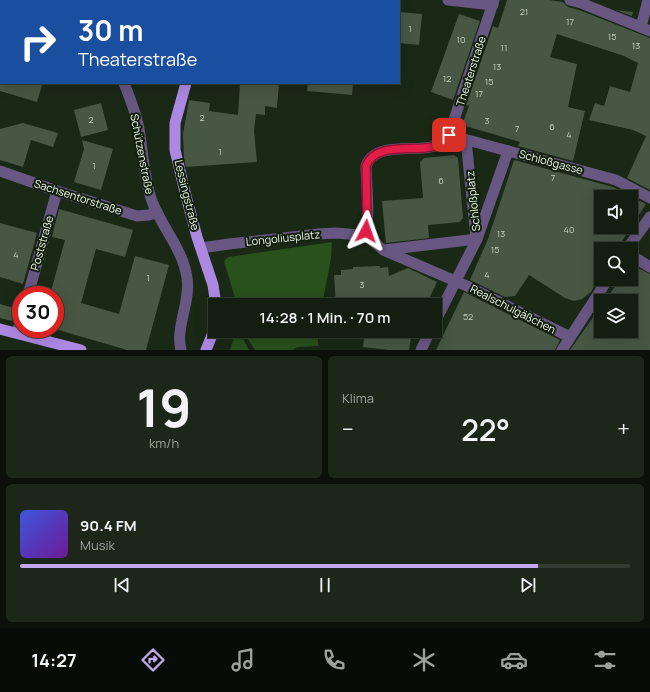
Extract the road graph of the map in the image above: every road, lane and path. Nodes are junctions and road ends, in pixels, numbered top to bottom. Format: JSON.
{"nodes":[{"id":1,"x":448,"y":0,"type":"edge"},
{"id":2,"x":570,"y":0,"type":"edge"},
{"id":3,"x":648,"y":0,"type":"edge"},
{"id":4,"x":494,"y":2,"type":"edge"},
{"id":5,"x":645,"y":29,"type":"edge"},
{"id":6,"x":124,"y":84,"type":"edge"},
{"id":7,"x":186,"y":84,"type":"edge"},
{"id":8,"x":449,"y":135,"type":"junction"},
{"id":9,"x":466,"y":140,"type":"junction"},
{"id":10,"x":508,"y":151,"type":"junction"},
{"id":11,"x":0,"y":171,"type":"edge"},
{"id":12,"x":57,"y":191,"type":"junction"},
{"id":13,"x":650,"y":198,"type":"edge"},
{"id":14,"x":156,"y":212,"type":"junction"},
{"id":15,"x":650,"y":217,"type":"edge"},
{"id":16,"x":364,"y":234,"type":"junction"},
{"id":17,"x":476,"y":239,"type":"junction"},
{"id":18,"x":632,"y":242,"type":"edge"},
{"id":19,"x":201,"y":248,"type":"junction"},
{"id":20,"x":384,"y":250,"type":"junction"},
{"id":21,"x":638,"y":259,"type":"edge"},
{"id":22,"x":650,"y":267,"type":"edge"},
{"id":23,"x":456,"y":281,"type":"junction"},
{"id":24,"x":31,"y":286,"type":"edge"},
{"id":25,"x":603,"y":286,"type":"edge"},
{"id":26,"x":215,"y":298,"type":"edge"},
{"id":27,"x":442,"y":308,"type":"edge"},
{"id":28,"x":0,"y":329,"type":"edge"},
{"id":29,"x":12,"y":332,"type":"edge"},
{"id":30,"x":570,"y":337,"type":"junction"},
{"id":31,"x":36,"y":338,"type":"edge"},
{"id":32,"x":211,"y":338,"type":"edge"},
{"id":33,"x":427,"y":338,"type":"edge"},
{"id":34,"x":81,"y":350,"type":"edge"},
{"id":35,"x":181,"y":350,"type":"edge"},
{"id":36,"x":206,"y":350,"type":"edge"},
{"id":37,"x":421,"y":350,"type":"edge"},
{"id":38,"x":562,"y":350,"type":"edge"}],
"edges":[{"from":1,"to":4,"type":"street"},
{"from":2,"to":5,"type":"street"},
{"from":3,"to":5,"type":"street"},
{"from":4,"to":8,"type":"street","name":"Theaterstraße"},
{"from":6,"to":14,"type":"street","name":"Schützenstraße"},
{"from":7,"to":19,"type":"main road","name":"Lessingstraße"},
{"from":8,"to":9,"type":"street","name":"Schloßgasse"},
{"from":8,"to":16,"type":"street"},
{"from":9,"to":10,"type":"street","name":"Schloßgasse"},
{"from":9,"to":17,"type":"street","name":"Schloßplatz"},
{"from":10,"to":13,"type":"street","name":"Schloßgasse"},
{"from":10,"to":17,"type":"street","name":"Schloßplatz"},
{"from":11,"to":12,"type":"street","name":"Sachsentorstraße"},
{"from":12,"to":14,"type":"street","name":"Sachsentorstraße"},
{"from":12,"to":24,"type":"street","name":"Poststraße"},
{"from":14,"to":35,"type":"street","name":"Schützenstraße"},
{"from":15,"to":18,"type":"street"},
{"from":16,"to":19,"type":"street","name":"Longoliusplatz"},
{"from":16,"to":20,"type":"street"},
{"from":17,"to":20,"type":"street","name":"Schloßplatz"},
{"from":17,"to":23,"type":"street","name":"Schloßplatz"},
{"from":19,"to":26,"type":"main road","name":"Lessingstraße"},
{"from":20,"to":23,"type":"street"},
{"from":21,"to":22,"type":"street"},
{"from":23,"to":27,"type":"street","name":"Schloßplatz"},
{"from":23,"to":30,"type":"street","name":"Realschulgäßchen"},
{"from":25,"to":30,"type":"street"},
{"from":28,"to":29,"type":"main road"},
{"from":30,"to":38,"type":"street"},
{"from":31,"to":34,"type":"main road"},
{"from":32,"to":36,"type":"main road"},
{"from":33,"to":37,"type":"street"}]}
